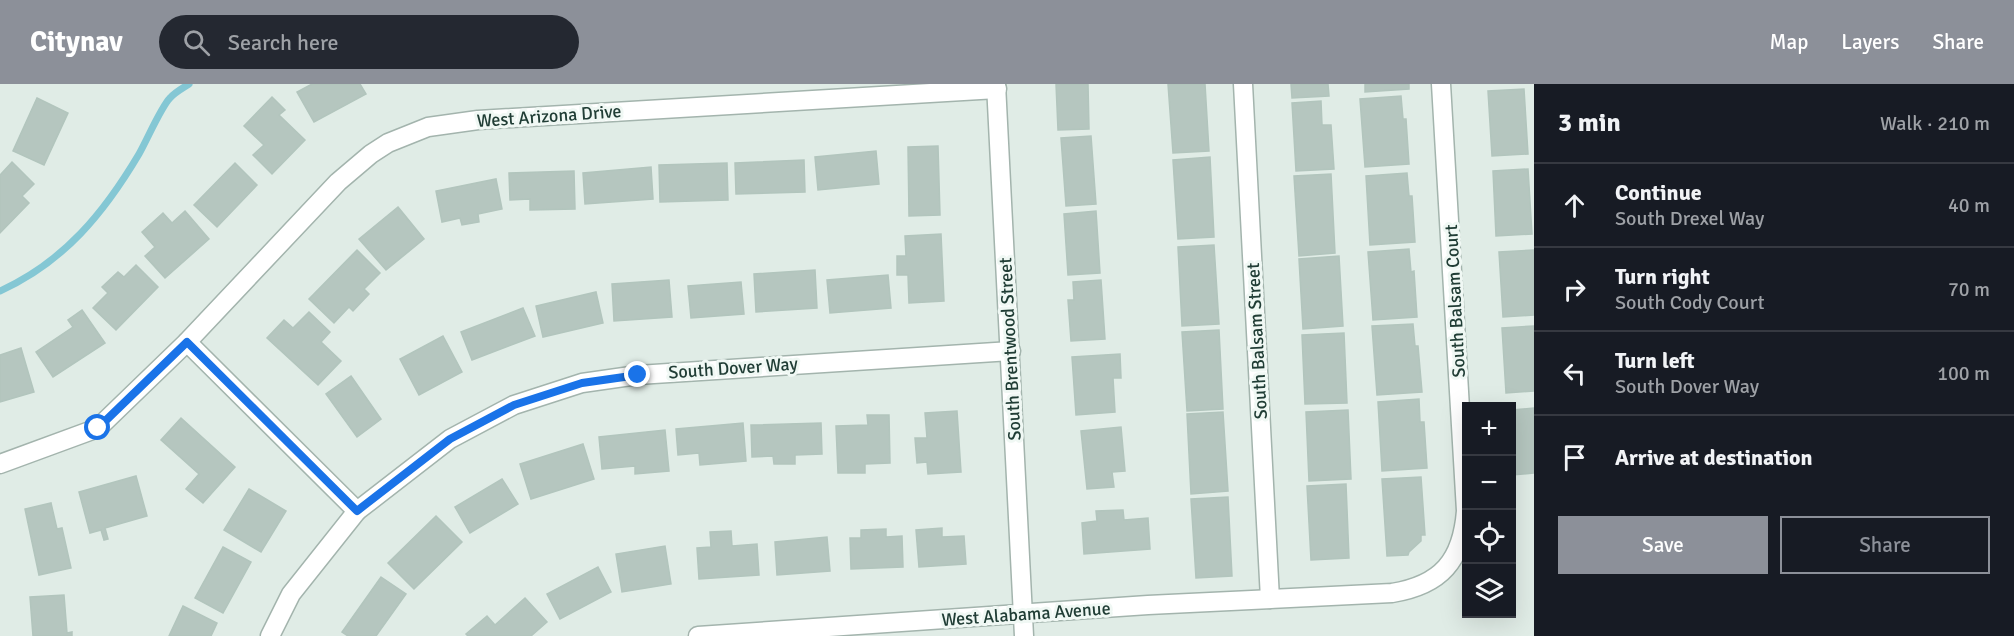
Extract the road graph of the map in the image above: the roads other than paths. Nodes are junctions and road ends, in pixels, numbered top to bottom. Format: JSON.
{"nodes":[{"id":1,"x":1243,"y":84,"type":"edge"},
{"id":2,"x":1442,"y":84,"type":"edge"},
{"id":3,"x":996,"y":86,"type":"edge"},
{"id":4,"x":187,"y":342,"type":"junction"},
{"id":5,"x":1011,"y":351,"type":"junction"},
{"id":6,"x":0,"y":464,"type":"edge"},
{"id":7,"x":357,"y":511,"type":"junction"},
{"id":8,"x":1270,"y":598,"type":"junction"},
{"id":9,"x":1148,"y":605,"type":"joint"},
{"id":10,"x":1023,"y":614,"type":"junction"},
{"id":11,"x":760,"y":634,"type":"edge"},
{"id":12,"x":270,"y":636,"type":"edge"},
{"id":13,"x":698,"y":636,"type":"edge"},
{"id":14,"x":1024,"y":636,"type":"edge"}],
"edges":[{"from":1,"to":8,"type":"street","name":"South Balsam Street"},
{"from":2,"to":8,"type":"street","name":"South Balsam Court"},
{"from":3,"to":4,"type":"street","name":"West Arizona Drive"},
{"from":3,"to":5,"type":"street","name":"South Brentwood Street"},
{"from":4,"to":6,"type":"street","name":"West Arizona Drive"},
{"from":4,"to":7,"type":"street"},
{"from":5,"to":7,"type":"street","name":"South Dover Way"},
{"from":5,"to":10,"type":"street","name":"South Brentwood Street"},
{"from":7,"to":12,"type":"street","name":"South Dover Way"},
{"from":8,"to":9,"type":"street","name":"South Balsam Court"},
{"from":9,"to":10,"type":"street","name":"West Alabama Avenue"},
{"from":10,"to":11,"type":"street","name":"West Alabama Avenue"},
{"from":10,"to":14,"type":"street","name":"South Brentwood Street"},
{"from":11,"to":13,"type":"street","name":"West Alabama Avenue"}]}
